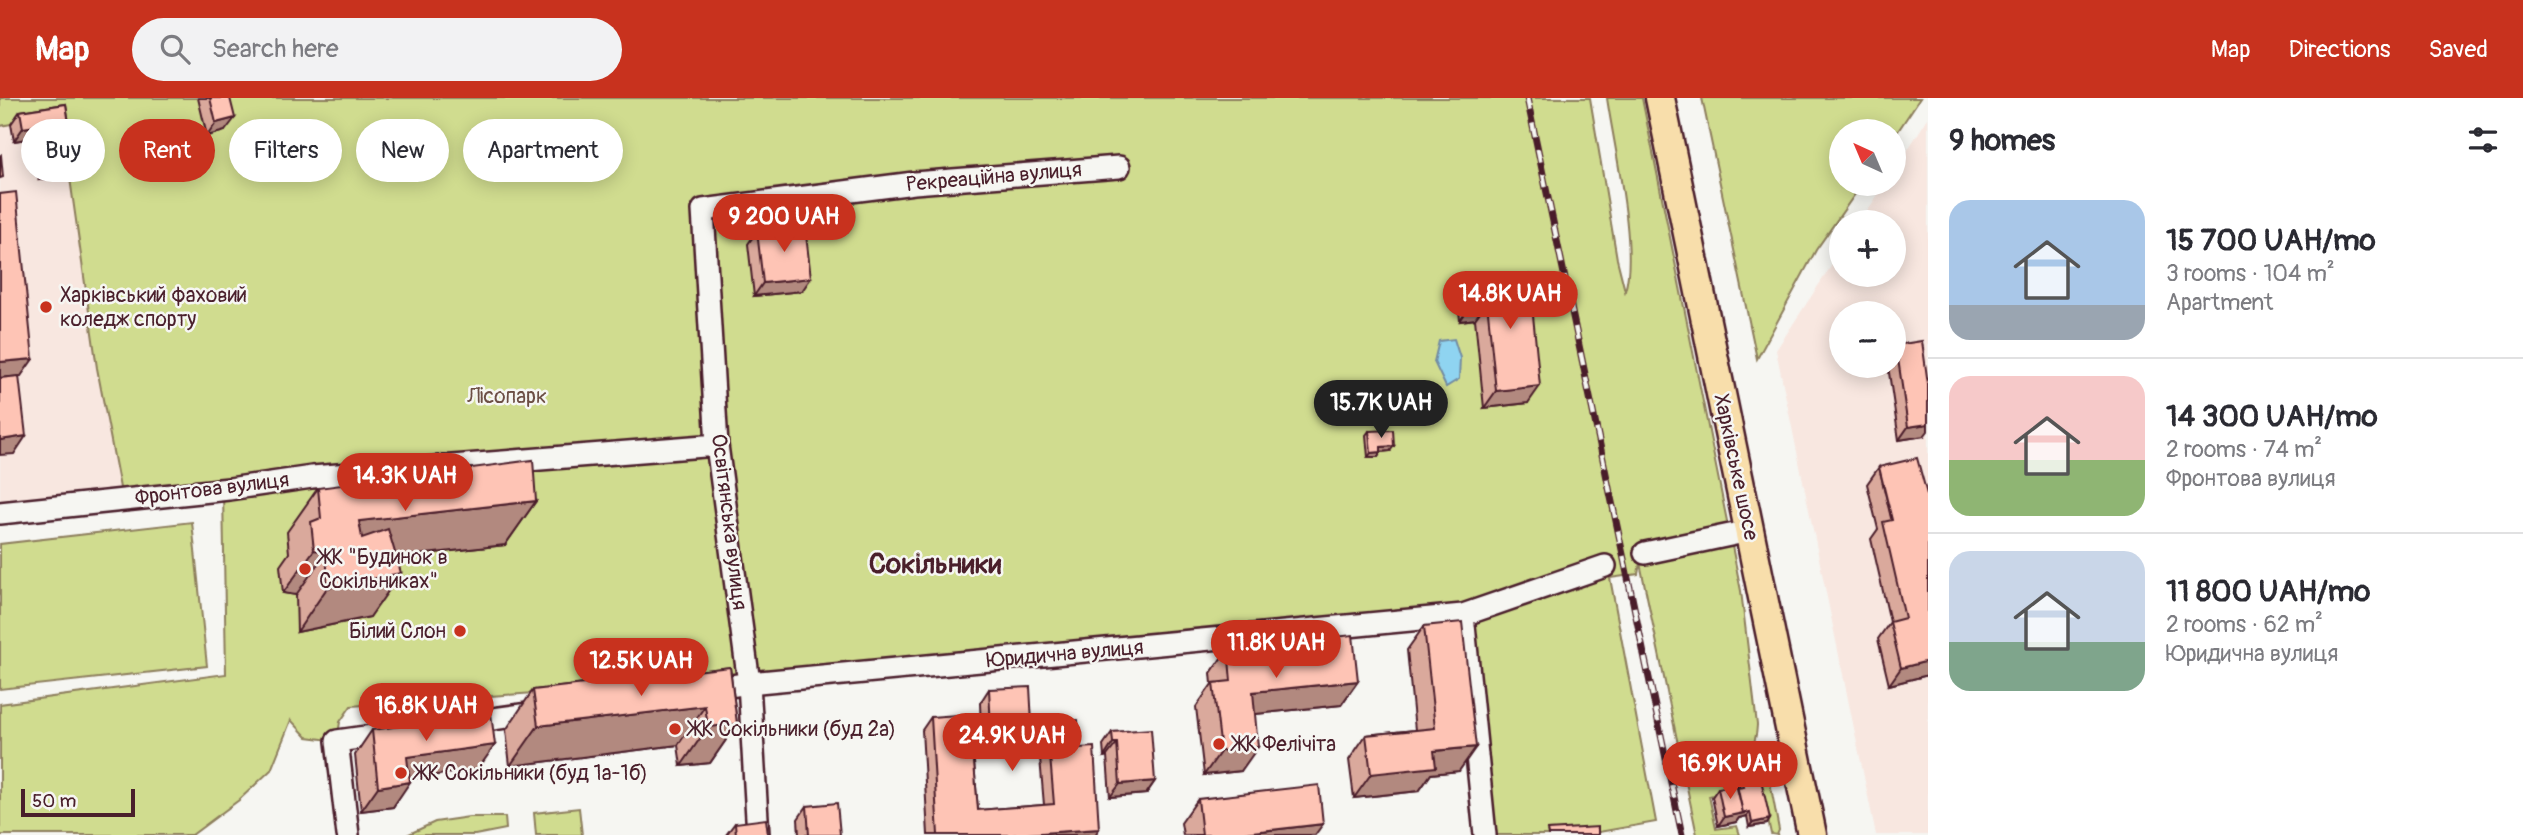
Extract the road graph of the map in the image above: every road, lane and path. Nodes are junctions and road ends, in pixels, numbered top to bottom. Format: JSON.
{"nodes":[{"id":1,"x":1660,"y":98,"type":"edge"},
{"id":2,"x":1119,"y":167,"type":"dead end"},
{"id":3,"x":703,"y":209,"type":"joint"},
{"id":4,"x":717,"y":445,"type":"junction"},
{"id":5,"x":0,"y":513,"type":"edge"},
{"id":6,"x":1749,"y":531,"type":"junction"},
{"id":7,"x":1645,"y":553,"type":"dead end"},
{"id":8,"x":1605,"y":566,"type":"dead end"},
{"id":9,"x":1463,"y":615,"type":"junction"},
{"id":10,"x":749,"y":683,"type":"junction"},
{"id":11,"x":689,"y":692,"type":"edge"},
{"id":12,"x":568,"y":709,"type":"edge"},
{"id":13,"x":447,"y":726,"type":"edge"},
{"id":14,"x":419,"y":729,"type":"edge"},
{"id":15,"x":348,"y":835,"type":"edge"},
{"id":16,"x":758,"y":835,"type":"edge"},
{"id":17,"x":1485,"y":835,"type":"edge"},
{"id":18,"x":1812,"y":835,"type":"edge"}],
"edges":[{"from":1,"to":6,"type":"main road","name":"Харківське шосе"},
{"from":2,"to":3,"type":"street","name":"Рекреаційна вулиця"},
{"from":3,"to":4,"type":"street","name":"Освітянська вулиця"},
{"from":4,"to":5,"type":"street","name":"Фронтова вулиця"},
{"from":4,"to":10,"type":"street","name":"Освітянська вулиця"},
{"from":6,"to":7,"type":"street"},
{"from":6,"to":18,"type":"main road","name":"Харківське шосе"},
{"from":8,"to":9,"type":"street","name":"Юридична вулиця"},
{"from":9,"to":10,"type":"street","name":"Юридична вулиця"},
{"from":9,"to":17,"type":"street"},
{"from":10,"to":11,"type":"street","name":"Юридична вулиця"},
{"from":10,"to":16,"type":"street","name":"Освітянська вулиця"},
{"from":12,"to":13,"type":"street"},
{"from":14,"to":15,"type":"street"}]}
